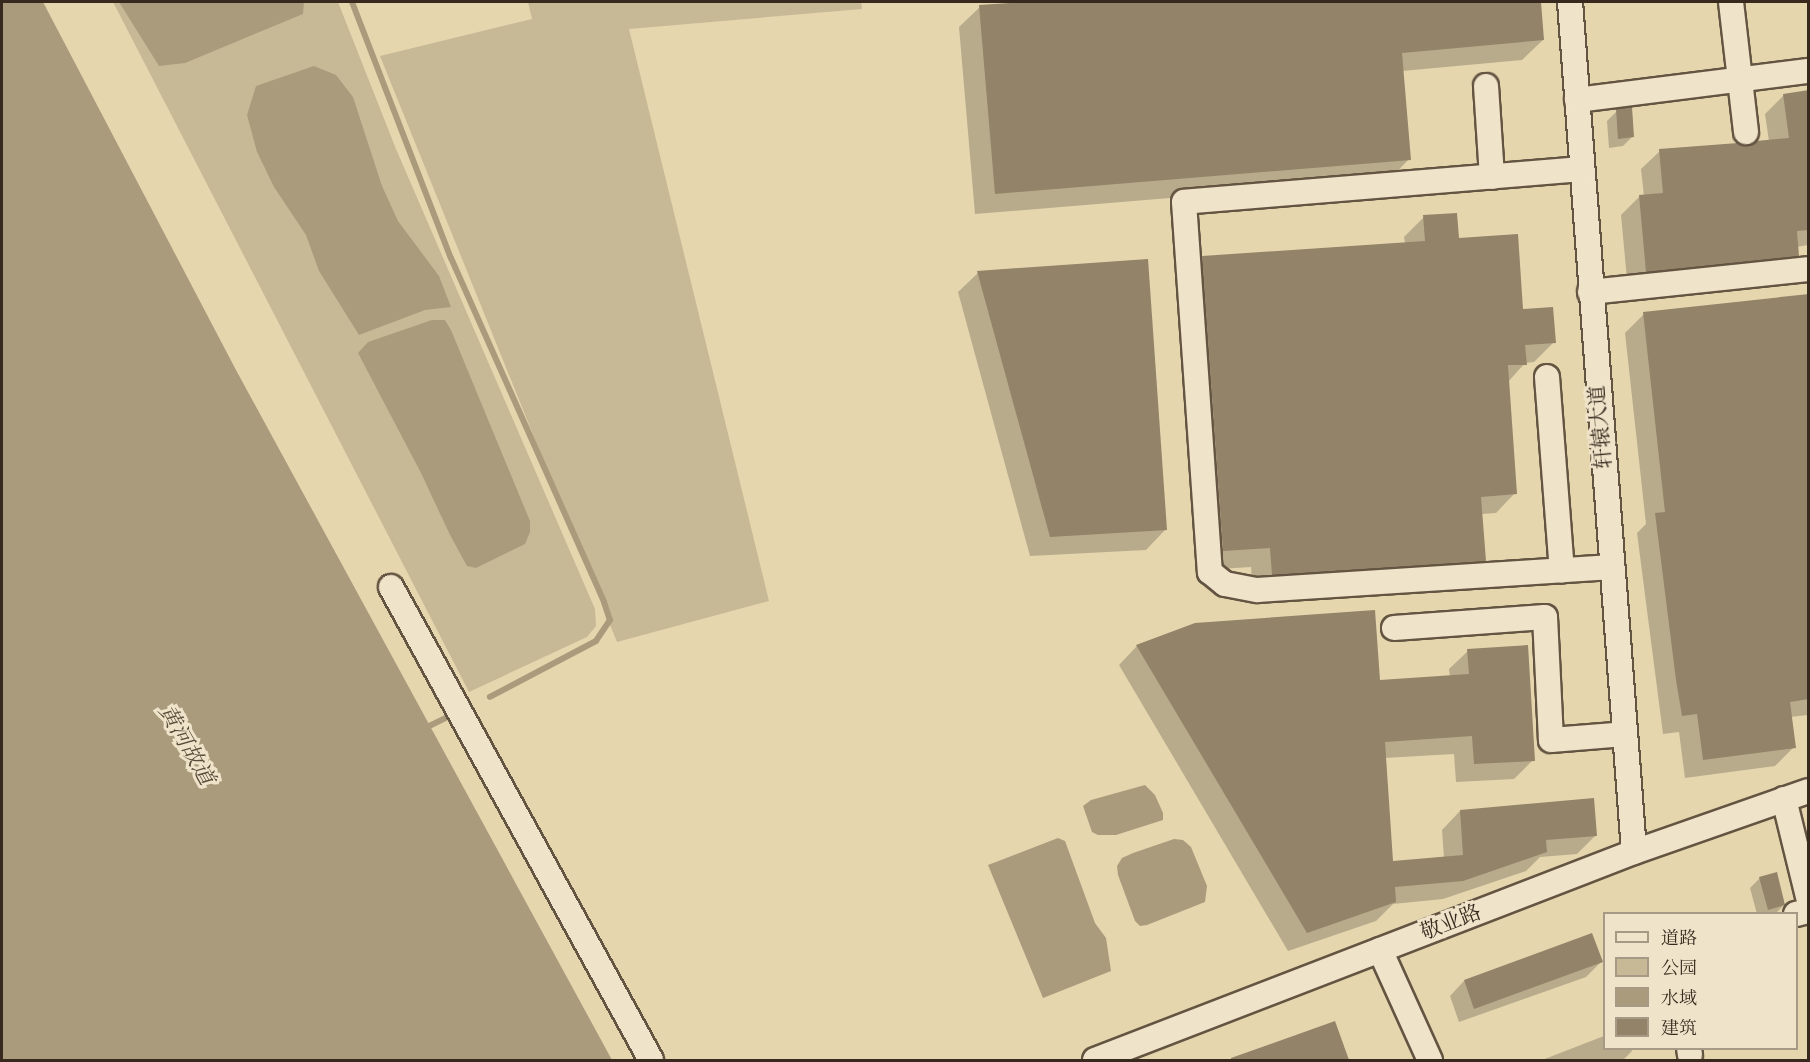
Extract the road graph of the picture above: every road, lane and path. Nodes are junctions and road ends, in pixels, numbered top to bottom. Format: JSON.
{"nodes":[{"id":1,"x":1570,"y":2,"type":"edge"},
{"id":2,"x":1731,"y":2,"type":"edge"},
{"id":3,"x":1809,"y":71,"type":"edge"},
{"id":4,"x":1740,"y":80,"type":"junction"},
{"id":5,"x":1486,"y":86,"type":"dead end"},
{"id":6,"x":1577,"y":100,"type":"junction"},
{"id":7,"x":1746,"y":132,"type":"dead end"},
{"id":8,"x":1582,"y":169,"type":"junction"},
{"id":9,"x":1492,"y":177,"type":"junction"},
{"id":10,"x":1809,"y":268,"type":"edge"},
{"id":11,"x":1590,"y":292,"type":"junction"},
{"id":12,"x":1547,"y":377,"type":"dead end"},
{"id":13,"x":1612,"y":567,"type":"junction"},
{"id":14,"x":1562,"y":570,"type":"junction"},
{"id":15,"x":391,"y":587,"type":"dead end"},
{"id":16,"x":1394,"y":628,"type":"dead end"},
{"id":17,"x":1625,"y":734,"type":"junction"},
{"id":18,"x":1809,"y":791,"type":"edge"},
{"id":19,"x":1784,"y":799,"type":"junction"},
{"id":20,"x":1634,"y":852,"type":"junction"},
{"id":21,"x":1808,"y":896,"type":"edge"},
{"id":22,"x":1798,"y":912,"type":"edge"},
{"id":23,"x":1380,"y":950,"type":"junction"},
{"id":24,"x":651,"y":1060,"type":"edge"},
{"id":25,"x":1095,"y":1060,"type":"edge"},
{"id":26,"x":1430,"y":1060,"type":"edge"}],
"edges":[{"from":1,"to":6,"type":"street","name":"轩辕大道"},
{"from":2,"to":4,"type":"street"},
{"from":3,"to":4,"type":"street"},
{"from":4,"to":6,"type":"street"},
{"from":4,"to":7,"type":"street"},
{"from":5,"to":9,"type":"street"},
{"from":6,"to":8,"type":"street","name":"轩辕大道"},
{"from":8,"to":9,"type":"street"},
{"from":8,"to":11,"type":"street","name":"轩辕大道"},
{"from":9,"to":14,"type":"street"},
{"from":10,"to":11,"type":"street"},
{"from":11,"to":13,"type":"street","name":"轩辕大道"},
{"from":12,"to":14,"type":"street"},
{"from":13,"to":14,"type":"street"},
{"from":13,"to":17,"type":"street","name":"轩辕大道"},
{"from":15,"to":24,"type":"street"},
{"from":16,"to":17,"type":"street"},
{"from":17,"to":20,"type":"street","name":"轩辕大道"},
{"from":18,"to":19,"type":"street","name":"敬业路"},
{"from":19,"to":20,"type":"street","name":"敬业路"},
{"from":19,"to":21,"type":"street"},
{"from":20,"to":23,"type":"street","name":"敬业路"},
{"from":21,"to":22,"type":"street"},
{"from":23,"to":25,"type":"street","name":"敬业路"},
{"from":23,"to":26,"type":"street"}]}
